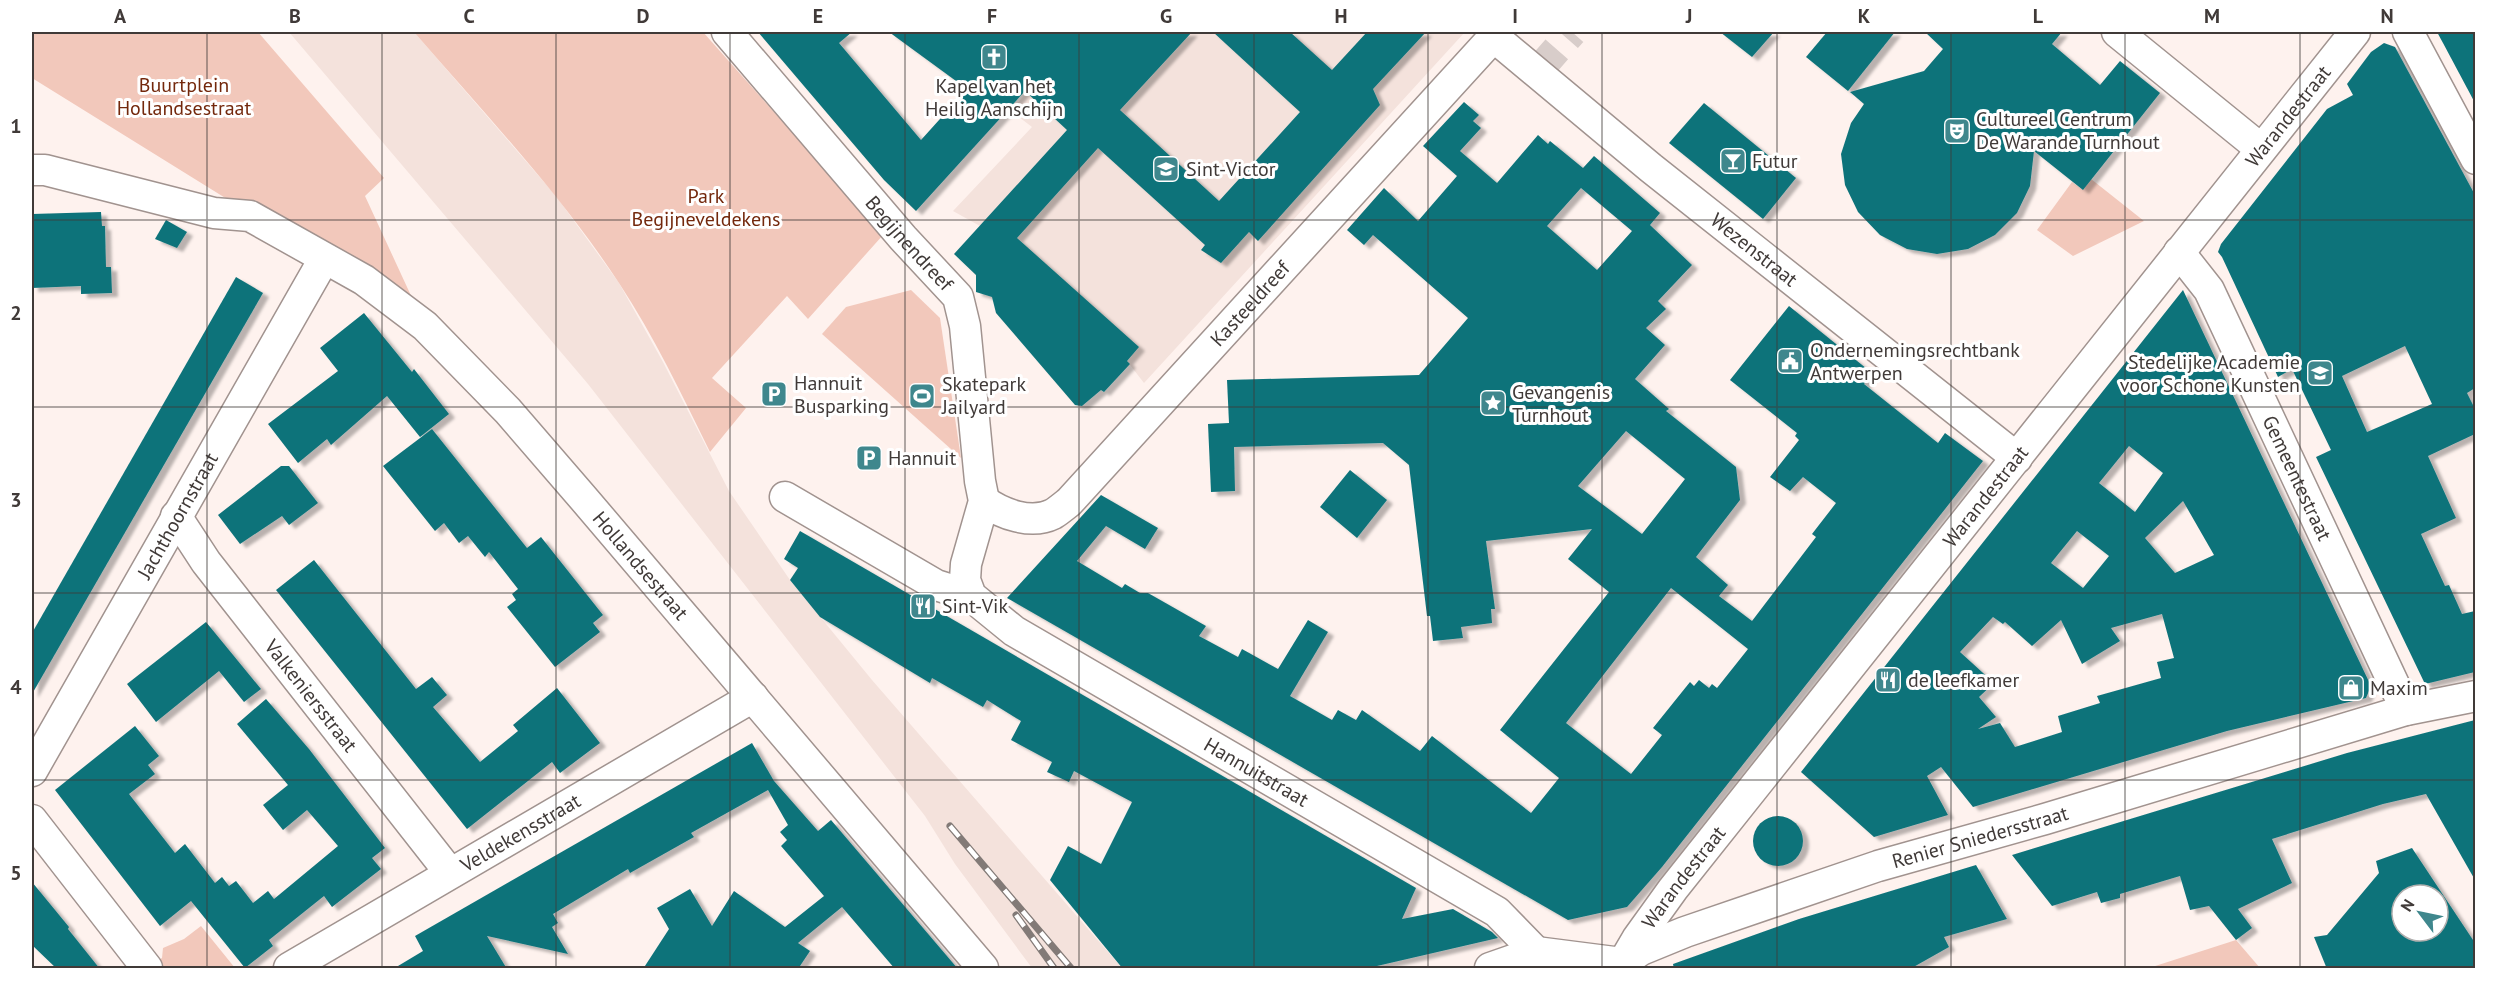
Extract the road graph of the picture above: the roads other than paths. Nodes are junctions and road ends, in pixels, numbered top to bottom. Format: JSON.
{"nodes":[{"id":1,"x":727,"y":32,"type":"edge"},
{"id":2,"x":2117,"y":32,"type":"edge"},
{"id":3,"x":2355,"y":32,"type":"edge"},
{"id":4,"x":2408,"y":32,"type":"edge"},
{"id":5,"x":1496,"y":34,"type":"edge"},
{"id":6,"x":2261,"y":149,"type":"junction"},
{"id":7,"x":2475,"y":159,"type":"edge"},
{"id":8,"x":32,"y":170,"type":"edge"},
{"id":9,"x":2179,"y":252,"type":"junction"},
{"id":10,"x":324,"y":259,"type":"junction"},
{"id":11,"x":2017,"y":458,"type":"junction"},
{"id":12,"x":785,"y":497,"type":"dead end"},
{"id":13,"x":984,"y":501,"type":"junction"},
{"id":14,"x":176,"y":516,"type":"junction"},
{"id":15,"x":971,"y":596,"type":"junction"},
{"id":16,"x":2475,"y":696,"type":"edge"},
{"id":17,"x":753,"y":697,"type":"junction"},
{"id":18,"x":2406,"y":710,"type":"junction"},
{"id":19,"x":32,"y":771,"type":"edge"},
{"id":20,"x":32,"y":820,"type":"edge"},
{"id":21,"x":450,"y":873,"type":"junction"},
{"id":22,"x":1536,"y":951,"type":"junction"},
{"id":23,"x":1621,"y":966,"type":"edge"},
{"id":24,"x":147,"y":969,"type":"edge"},
{"id":25,"x":289,"y":969,"type":"edge"},
{"id":26,"x":983,"y":969,"type":"edge"},
{"id":27,"x":1490,"y":969,"type":"edge"}],
"edges":[{"from":1,"to":13,"type":"street","name":"Begijnendreef"},
{"from":2,"to":6,"type":"street"},
{"from":3,"to":6,"type":"street","name":"Warandestraat"},
{"from":4,"to":7,"type":"street"},
{"from":5,"to":11,"type":"street","name":"Wezenstraat"},
{"from":5,"to":13,"type":"street","name":"Kasteeldreef"},
{"from":6,"to":9,"type":"street","name":"Warandestraat"},
{"from":8,"to":10,"type":"street","name":"Hollandsestraat"},
{"from":9,"to":11,"type":"street","name":"Warandestraat"},
{"from":9,"to":18,"type":"street","name":"Gemeentestraat"},
{"from":10,"to":14,"type":"street","name":"Jachthoornstraat"},
{"from":10,"to":17,"type":"street","name":"Hollandsestraat"},
{"from":11,"to":23,"type":"street","name":"Warandestraat"},
{"from":12,"to":15,"type":"street","name":"Hannuitstraat"},
{"from":13,"to":15,"type":"street"},
{"from":14,"to":19,"type":"street","name":"Jachthoornstraat"},
{"from":14,"to":21,"type":"street","name":"Valkeniersstraat"},
{"from":15,"to":22,"type":"street","name":"Hannuitstraat"},
{"from":16,"to":18,"type":"street","name":"Renier Sniedersstraat"},
{"from":17,"to":21,"type":"street","name":"Veldekensstraat"},
{"from":17,"to":26,"type":"street","name":"Hollandsestraat"},
{"from":18,"to":23,"type":"street","name":"Renier Sniedersstraat"},
{"from":20,"to":24,"type":"street"},
{"from":21,"to":25,"type":"street","name":"Veldekensstraat"},
{"from":22,"to":23,"type":"street"},
{"from":22,"to":27,"type":"street"}]}
